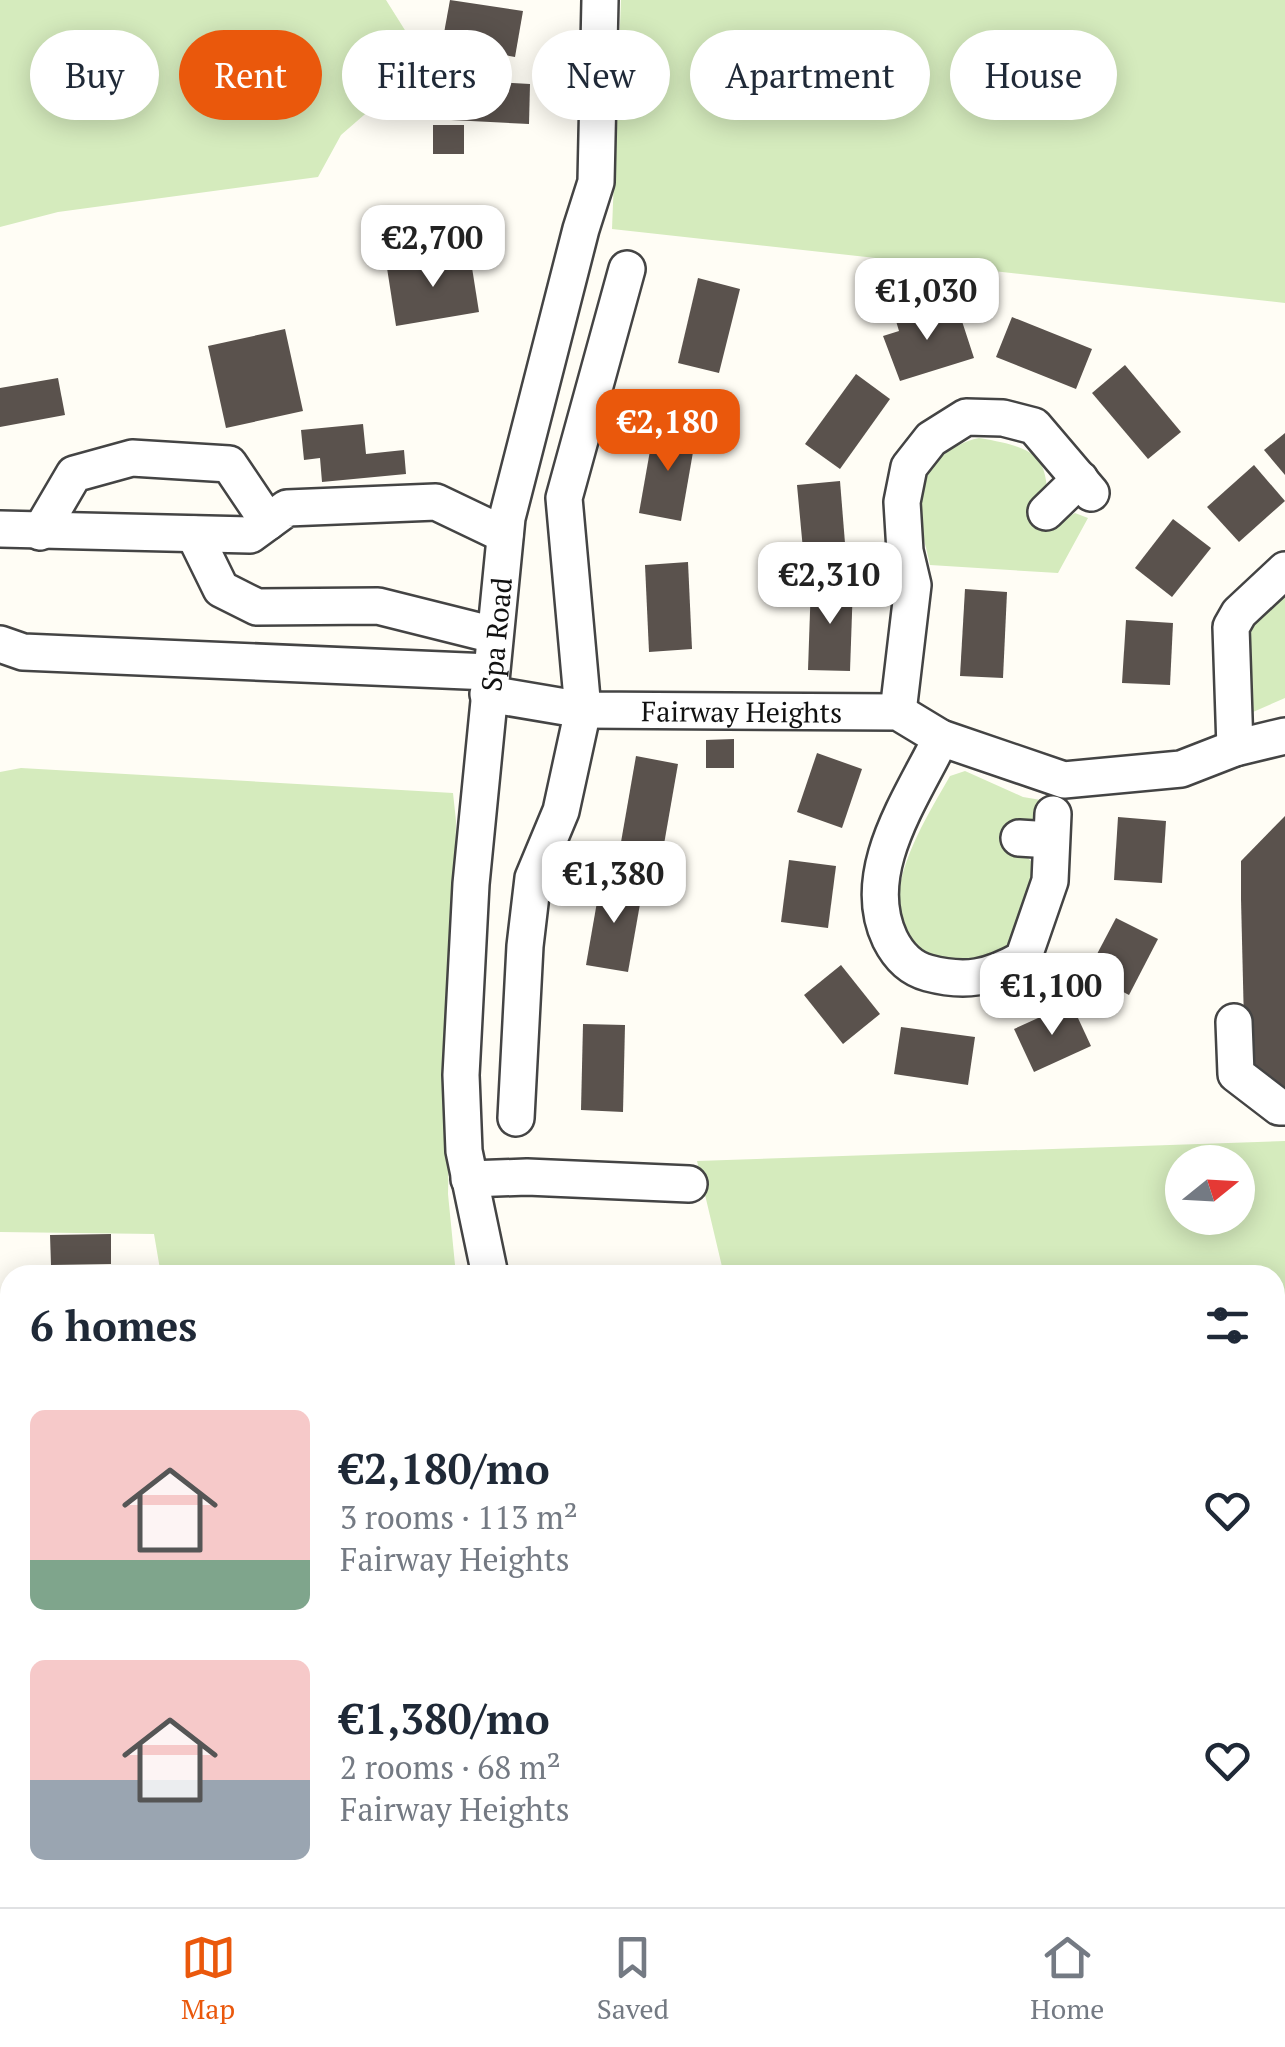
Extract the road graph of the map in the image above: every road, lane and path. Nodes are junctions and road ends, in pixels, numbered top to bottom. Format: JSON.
{"nodes":[{"id":1,"x":600,"y":0,"type":"edge"},
{"id":2,"x":628,"y":269,"type":"dead end"},
{"id":3,"x":1046,"y":512,"type":"dead end"},
{"id":4,"x":268,"y":522,"type":"junction"},
{"id":5,"x":0,"y":529,"type":"edge"},
{"id":6,"x":40,"y":532,"type":"junction"},
{"id":7,"x":194,"y":534,"type":"junction"},
{"id":8,"x":505,"y":535,"type":"junction"},
{"id":9,"x":1285,"y":570,"type":"edge"},
{"id":10,"x":494,"y":635,"type":"junction"},
{"id":11,"x":0,"y":644,"type":"edge"},
{"id":12,"x":489,"y":683,"type":"junction"},
{"id":13,"x":583,"y":710,"type":"junction"},
{"id":14,"x":898,"y":712,"type":"junction"},
{"id":15,"x":1285,"y":736,"type":"edge"},
{"id":16,"x":941,"y":738,"type":"junction"},
{"id":17,"x":1235,"y":748,"type":"junction"},
{"id":18,"x":1041,"y":830,"type":"dead end"},
{"id":19,"x":1234,"y":1022,"type":"dead end"},
{"id":20,"x":1285,"y":1108,"type":"edge"},
{"id":21,"x":516,"y":1118,"type":"dead end"},
{"id":22,"x":468,"y":1178,"type":"junction"},
{"id":23,"x":689,"y":1184,"type":"dead end"},
{"id":24,"x":488,"y":1265,"type":"edge"}],
"edges":[{"from":1,"to":8,"type":"street","name":"Spa Road"},
{"from":2,"to":13,"type":"street"},
{"from":3,"to":14,"type":"street"},
{"from":4,"to":6,"type":"street"},
{"from":4,"to":7,"type":"street"},
{"from":4,"to":8,"type":"street"},
{"from":5,"to":6,"type":"street"},
{"from":6,"to":7,"type":"street"},
{"from":7,"to":10,"type":"street"},
{"from":8,"to":10,"type":"street","name":"Spa Road"},
{"from":9,"to":17,"type":"street"},
{"from":10,"to":12,"type":"street","name":"Spa Road"},
{"from":11,"to":12,"type":"street","name":"Fairway Heights"},
{"from":12,"to":13,"type":"street","name":"Fairway Heights"},
{"from":12,"to":22,"type":"street","name":"Spa Road"},
{"from":13,"to":14,"type":"street","name":"Fairway Heights"},
{"from":13,"to":21,"type":"street"},
{"from":14,"to":16,"type":"street"},
{"from":15,"to":17,"type":"street"},
{"from":16,"to":17,"type":"street"},
{"from":16,"to":18,"type":"street"},
{"from":19,"to":20,"type":"street"},
{"from":22,"to":23,"type":"street"},
{"from":22,"to":24,"type":"street","name":"Spa Road"}]}
